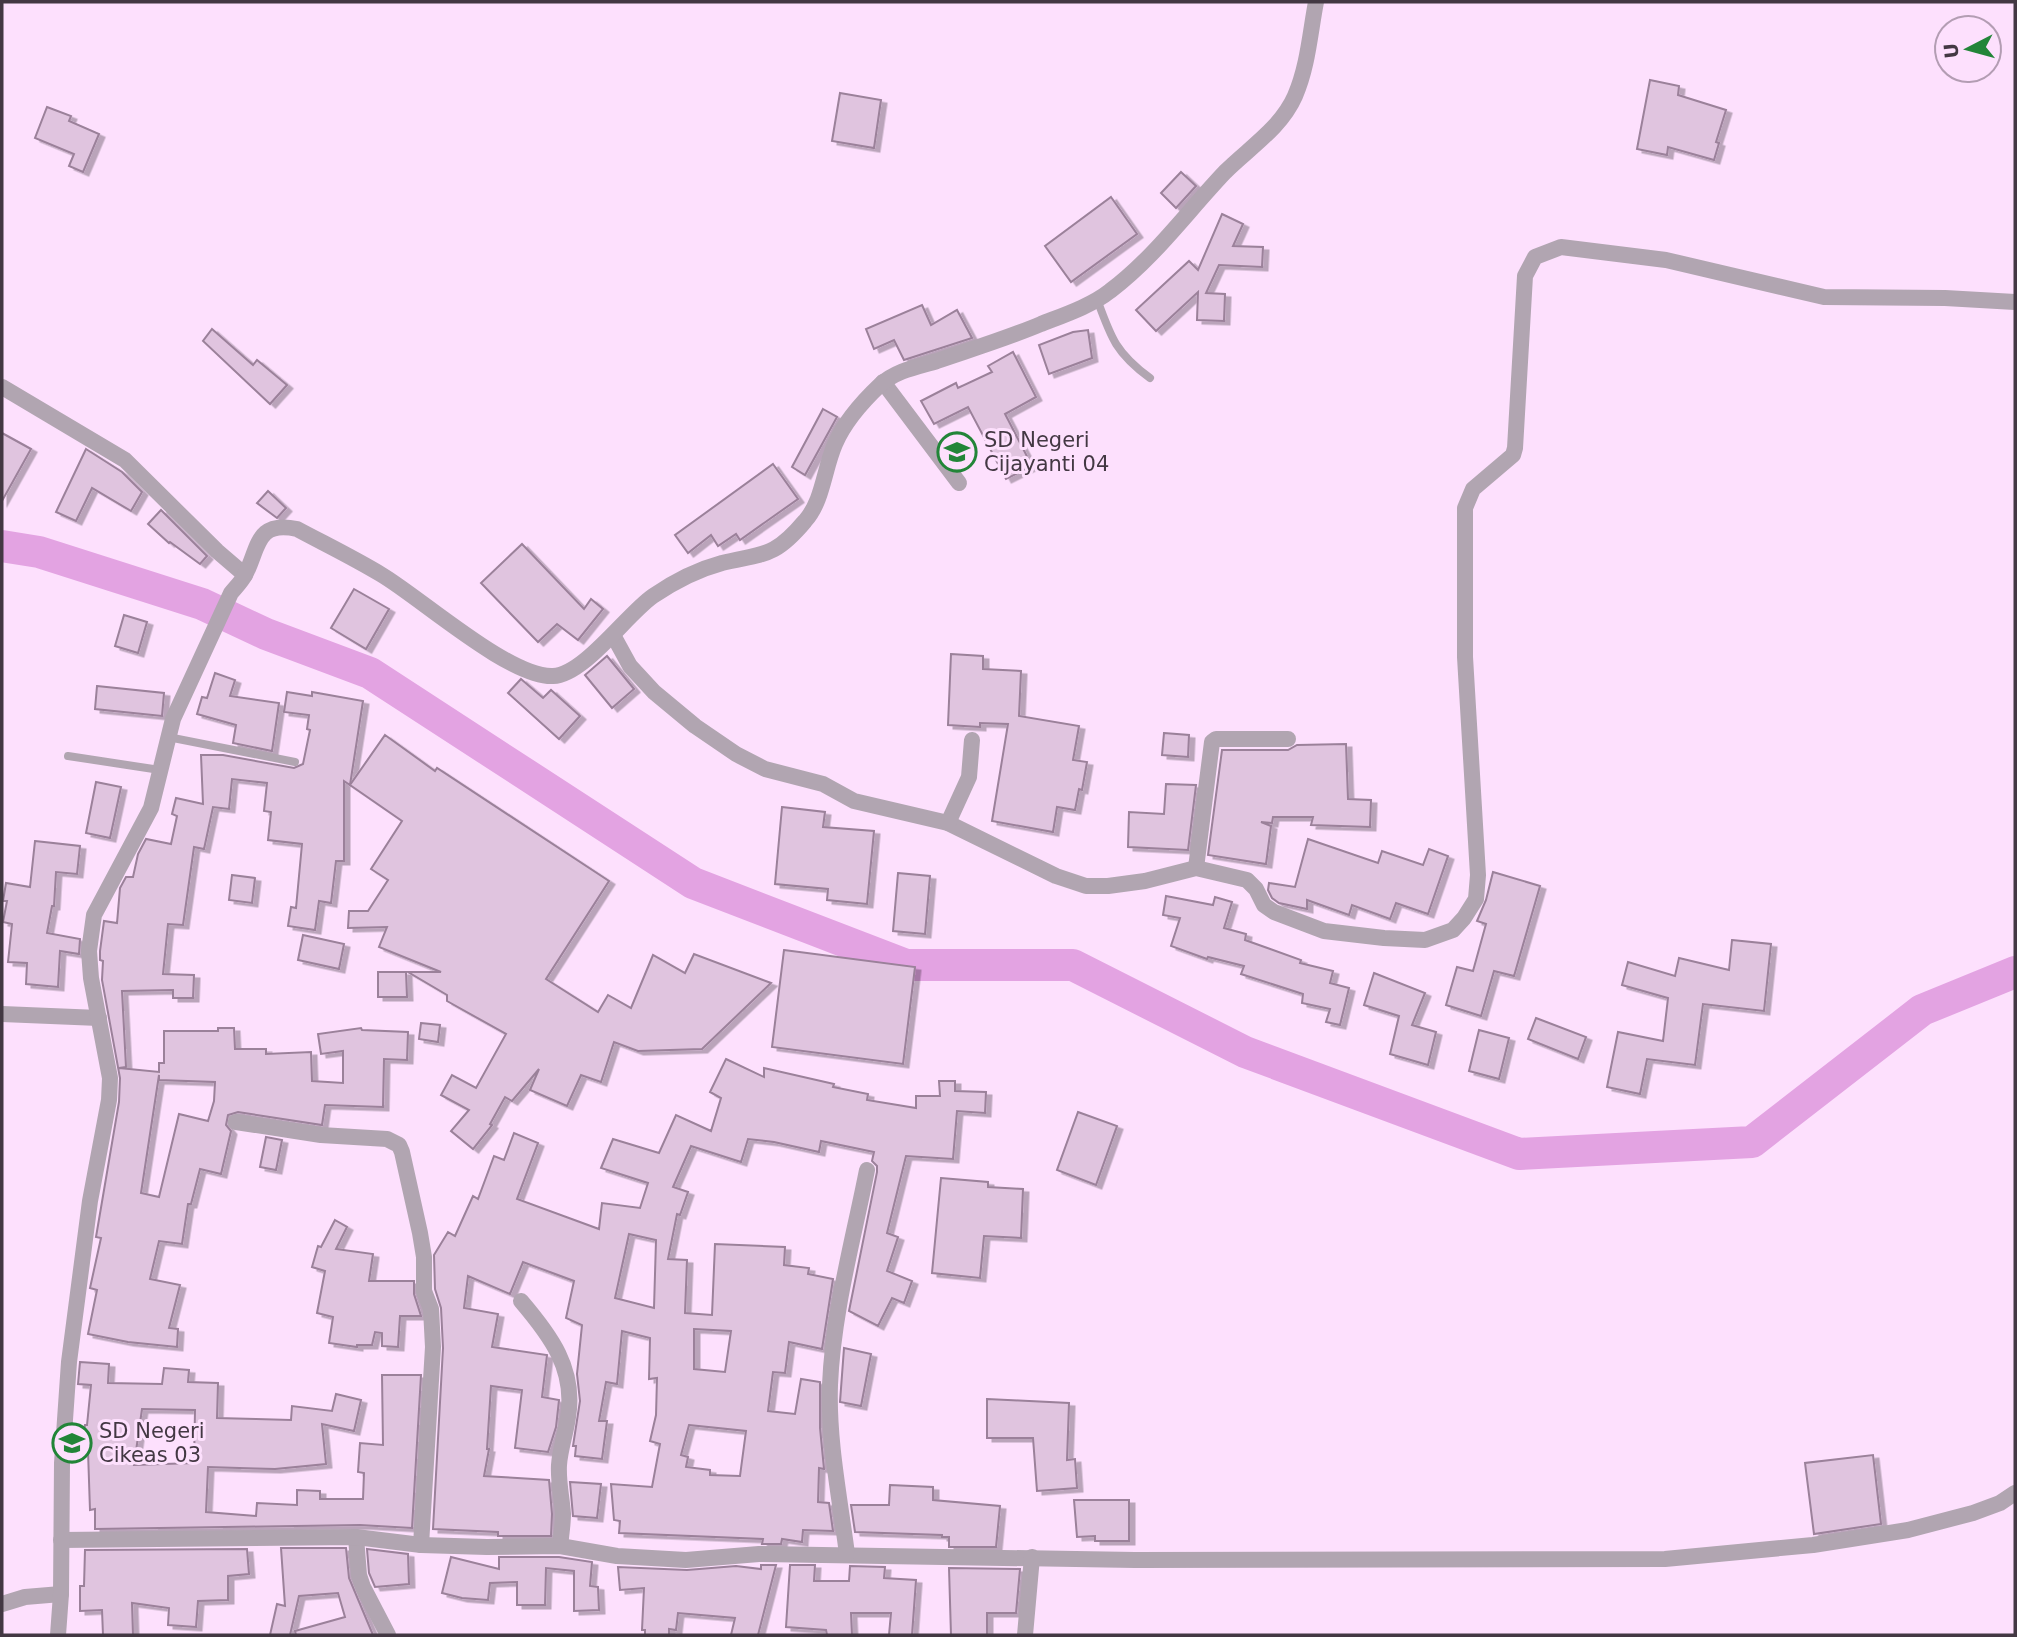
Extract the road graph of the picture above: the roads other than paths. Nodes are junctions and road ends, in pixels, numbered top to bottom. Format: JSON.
{"nodes":[{"id":1,"x":1316,"y":2,"type":"edge"},
{"id":2,"x":1097,"y":299,"type":"junction"},
{"id":3,"x":2015,"y":302,"type":"edge"},
{"id":4,"x":1150,"y":378,"type":"dead end"},
{"id":5,"x":883,"y":382,"type":"junction"},
{"id":6,"x":2,"y":387,"type":"edge"},
{"id":7,"x":958,"y":483,"type":"dead end"},
{"id":8,"x":246,"y":575,"type":"junction"},
{"id":9,"x":612,"y":635,"type":"junction"},
{"id":10,"x":168,"y":737,"type":"junction"},
{"id":11,"x":1287,"y":739,"type":"dead end"},
{"id":12,"x":972,"y":740,"type":"dead end"},
{"id":13,"x":68,"y":756,"type":"dead end"},
{"id":14,"x":295,"y":762,"type":"dead end"},
{"id":15,"x":160,"y":770,"type":"junction"},
{"id":16,"x":948,"y":824,"type":"junction"},
{"id":17,"x":1196,"y":868,"type":"junction"},
{"id":18,"x":2,"y":1014,"type":"edge"},
{"id":19,"x":99,"y":1018,"type":"junction"},
{"id":20,"x":236,"y":1122,"type":"dead end"},
{"id":21,"x":867,"y":1170,"type":"dead end"},
{"id":22,"x":521,"y":1301,"type":"dead end"},
{"id":23,"x":2015,"y":1493,"type":"edge"},
{"id":24,"x":356,"y":1537,"type":"junction"},
{"id":25,"x":61,"y":1540,"type":"junction"},
{"id":26,"x":421,"y":1545,"type":"junction"},
{"id":27,"x":560,"y":1546,"type":"junction"},
{"id":28,"x":847,"y":1554,"type":"junction"},
{"id":29,"x":1032,"y":1557,"type":"junction"},
{"id":30,"x":61,"y":1594,"type":"junction"},
{"id":31,"x":2,"y":1604,"type":"edge"},
{"id":32,"x":58,"y":1635,"type":"edge"},
{"id":33,"x":388,"y":1635,"type":"edge"},
{"id":34,"x":1025,"y":1635,"type":"edge"}],
"edges":[{"from":1,"to":2,"type":"street"},
{"from":2,"to":4,"type":"lane"},
{"from":2,"to":5,"type":"street"},
{"from":3,"to":17,"type":"street"},
{"from":5,"to":7,"type":"street"},
{"from":5,"to":9,"type":"street"},
{"from":6,"to":8,"type":"street"},
{"from":8,"to":9,"type":"street"},
{"from":8,"to":10,"type":"street"},
{"from":9,"to":16,"type":"street"},
{"from":10,"to":14,"type":"lane"},
{"from":10,"to":15,"type":"street"},
{"from":11,"to":17,"type":"street"},
{"from":12,"to":16,"type":"street"},
{"from":13,"to":15,"type":"lane"},
{"from":15,"to":19,"type":"street"},
{"from":16,"to":17,"type":"street"},
{"from":18,"to":19,"type":"street"},
{"from":19,"to":25,"type":"street"},
{"from":20,"to":26,"type":"street"},
{"from":21,"to":28,"type":"street"},
{"from":22,"to":27,"type":"street"},
{"from":23,"to":29,"type":"street"},
{"from":24,"to":25,"type":"street"},
{"from":24,"to":26,"type":"street"},
{"from":24,"to":33,"type":"street"},
{"from":25,"to":30,"type":"street"},
{"from":26,"to":27,"type":"street"},
{"from":27,"to":28,"type":"street"},
{"from":28,"to":29,"type":"street"},
{"from":29,"to":34,"type":"street"},
{"from":30,"to":31,"type":"street"},
{"from":30,"to":32,"type":"street"}]}
